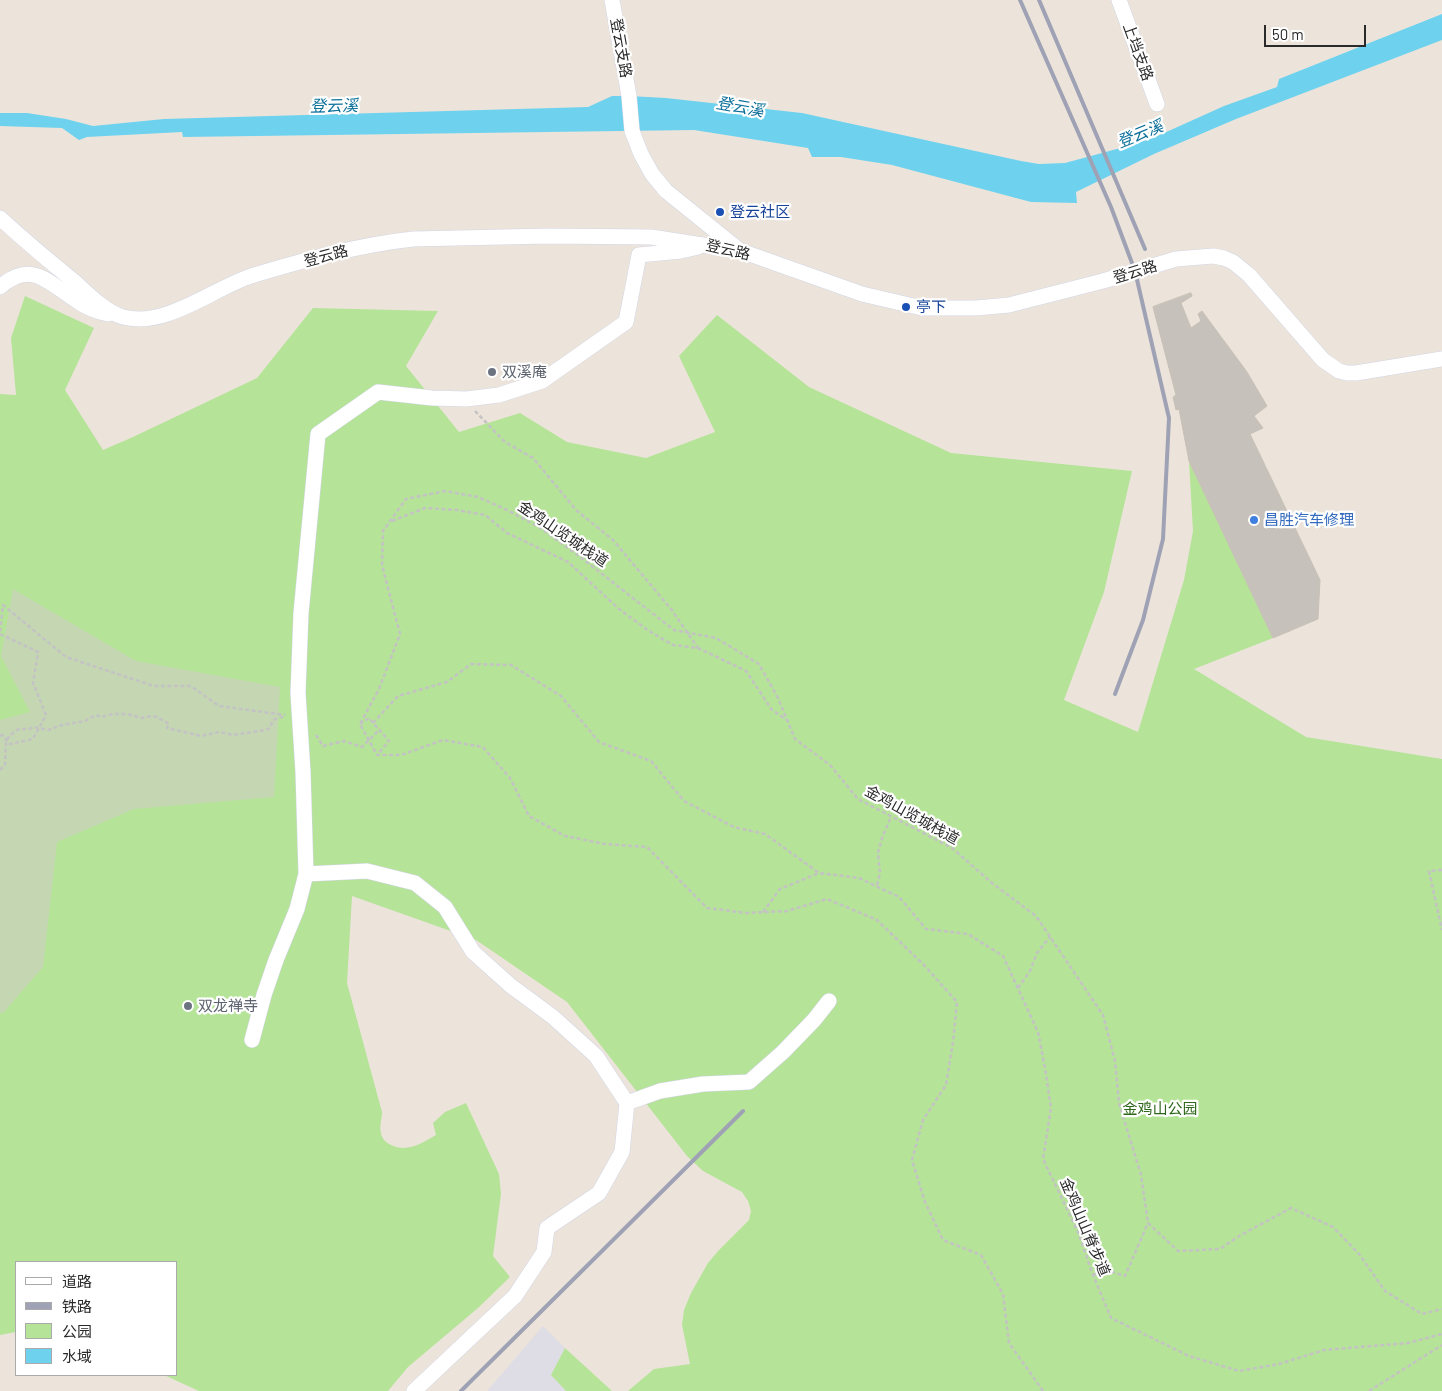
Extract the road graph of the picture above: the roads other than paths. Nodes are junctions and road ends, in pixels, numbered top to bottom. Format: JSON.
{"nodes":[{"id":1,"x":612,"y":0,"type":"edge"},
{"id":2,"x":1119,"y":0,"type":"edge"},
{"id":3,"x":1157,"y":104,"type":"dead end"},
{"id":4,"x":0,"y":219,"type":"edge"},
{"id":5,"x":706,"y":245,"type":"junction"},
{"id":6,"x":741,"y":252,"type":"junction"},
{"id":7,"x":0,"y":287,"type":"edge"},
{"id":8,"x":101,"y":313,"type":"junction"},
{"id":9,"x":122,"y":317,"type":"junction"},
{"id":10,"x":1442,"y":359,"type":"edge"},
{"id":11,"x":306,"y":874,"type":"junction"},
{"id":12,"x":829,"y":1001,"type":"dead end"},
{"id":13,"x":252,"y":1040,"type":"dead end"},
{"id":14,"x":628,"y":1104,"type":"junction"},
{"id":15,"x":414,"y":1391,"type":"edge"}],
"edges":[{"from":1,"to":6,"type":"street","name":"登云支路"},
{"from":2,"to":3,"type":"street","name":"上垱支路"},
{"from":4,"to":8,"type":"street","name":"登云路"},
{"from":4,"to":9,"type":"street","name":"登云路"},
{"from":5,"to":6,"type":"street","name":"登云路"},
{"from":5,"to":9,"type":"street","name":"登云路"},
{"from":5,"to":11,"type":"street"},
{"from":6,"to":10,"type":"street","name":"登云路"},
{"from":7,"to":8,"type":"street"},
{"from":8,"to":9,"type":"street"},
{"from":11,"to":13,"type":"street"},
{"from":11,"to":14,"type":"street"},
{"from":12,"to":14,"type":"street"},
{"from":14,"to":15,"type":"street"}]}
